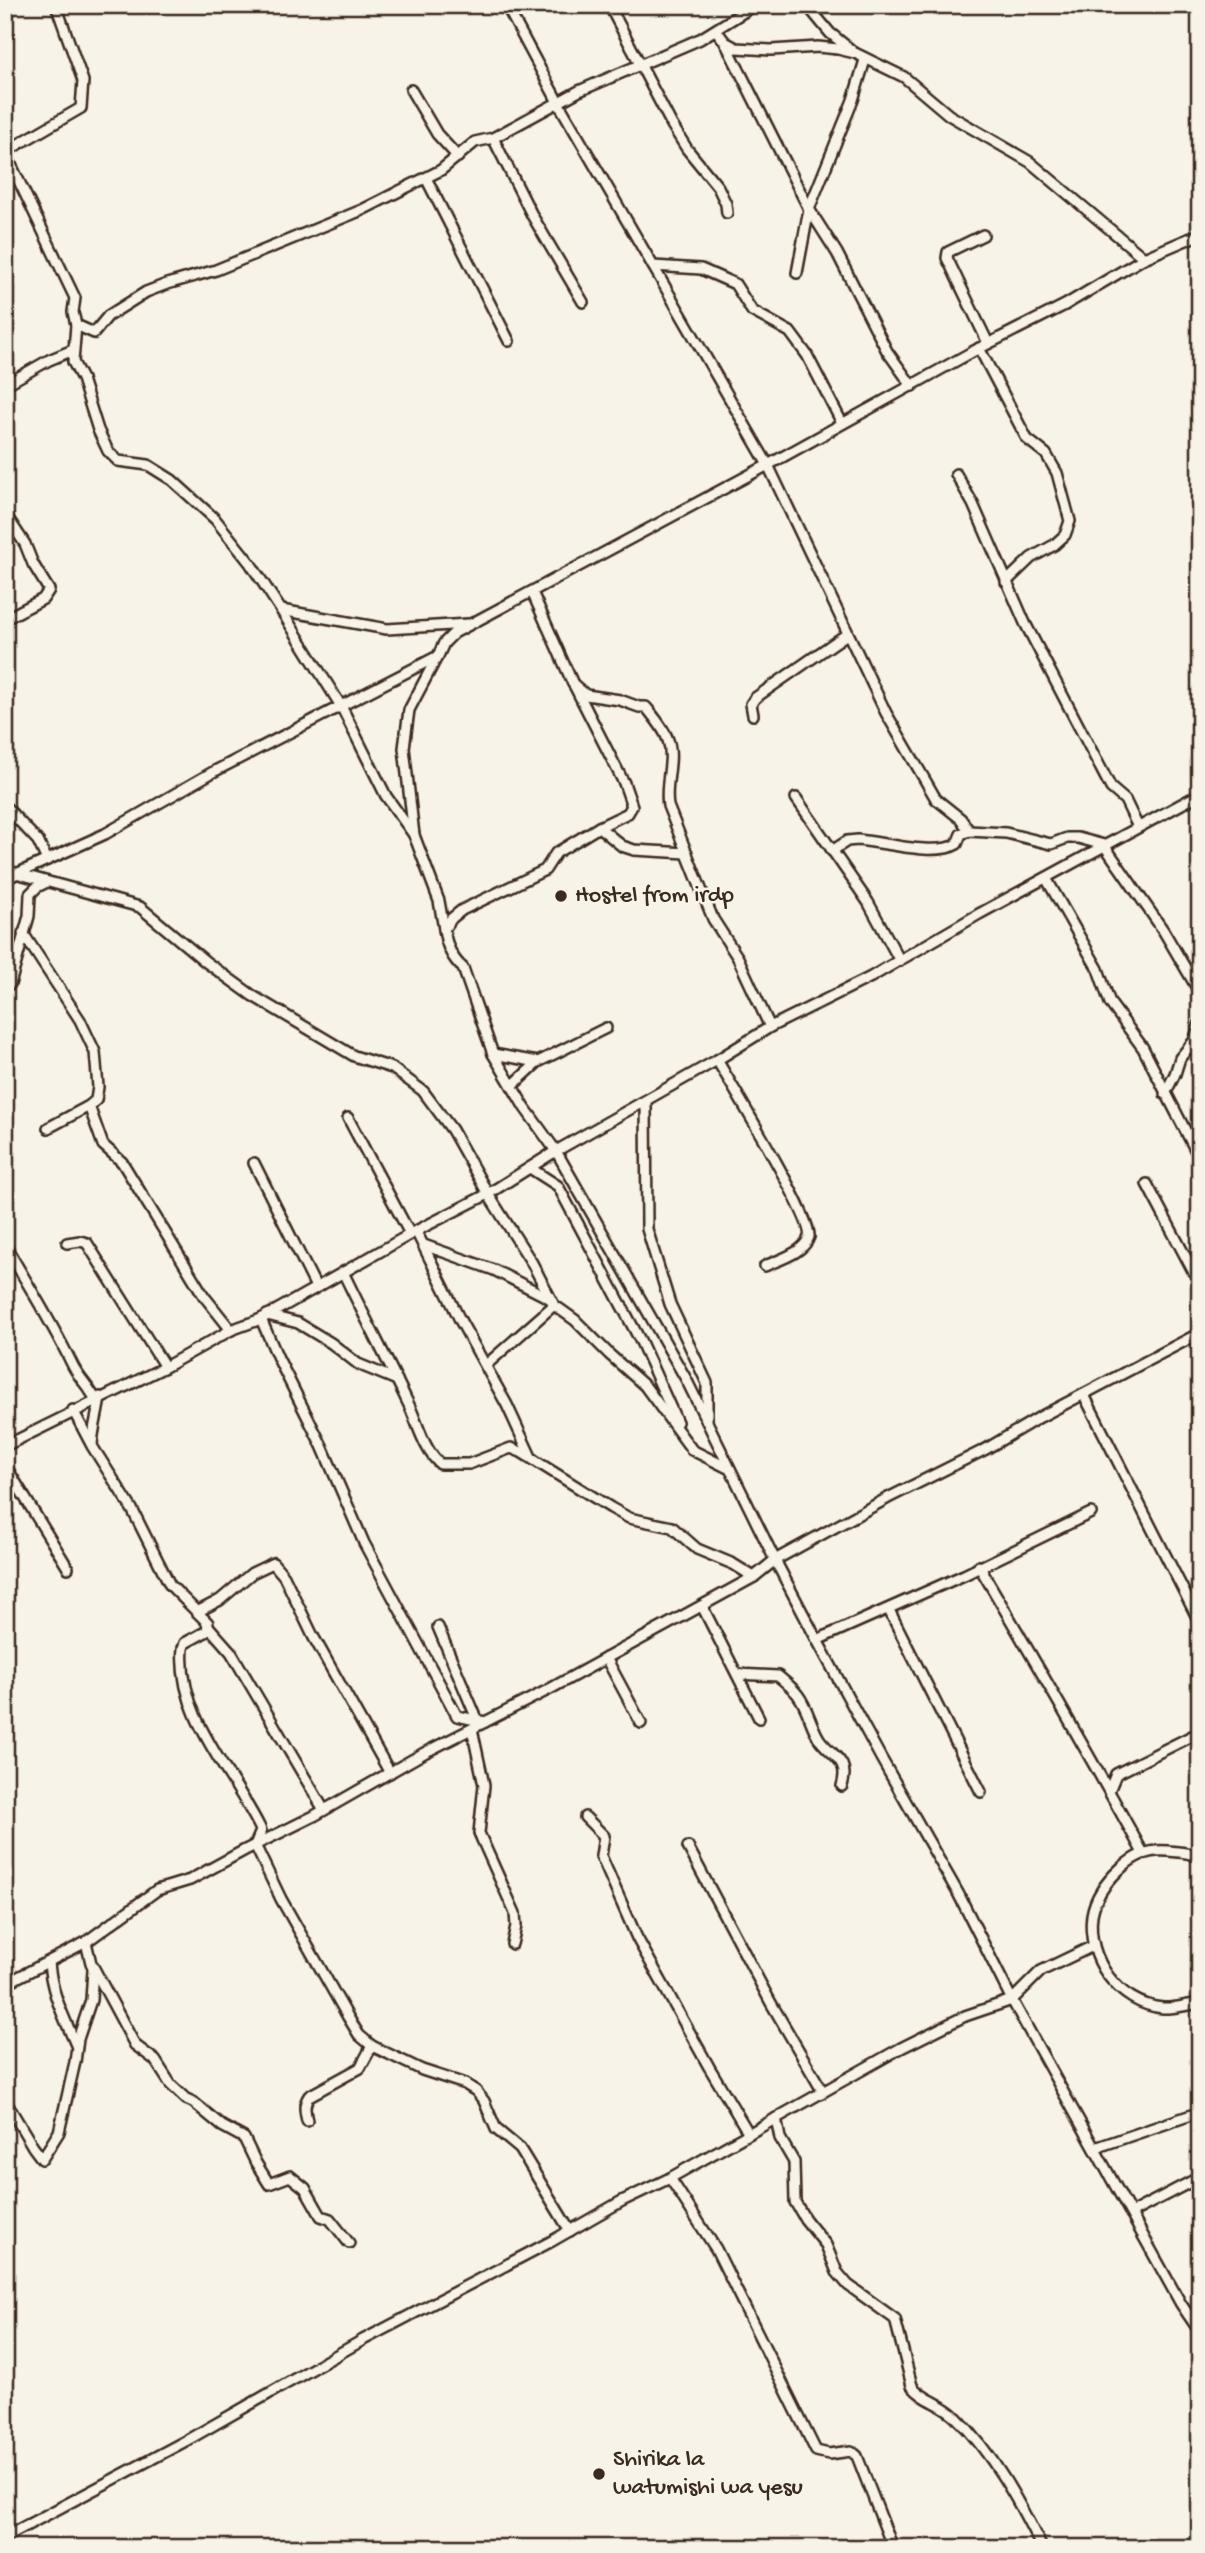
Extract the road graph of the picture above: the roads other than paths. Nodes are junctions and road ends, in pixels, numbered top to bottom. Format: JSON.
{"nodes":[{"id":1,"x":56,"y":5,"type":"edge"},
{"id":2,"x":506,"y":5,"type":"edge"},
{"id":3,"x":609,"y":5,"type":"edge"},
{"id":4,"x":755,"y":5,"type":"edge"},
{"id":5,"x":807,"y":5,"type":"edge"},
{"id":6,"x":716,"y":30,"type":"junction"},
{"id":7,"x":725,"y":42,"type":"junction"},
{"id":8,"x":855,"y":53,"type":"junction"},
{"id":9,"x":865,"y":60,"type":"junction"},
{"id":10,"x":640,"y":64,"type":"junction"},
{"id":11,"x":411,"y":90,"type":"dead end"},
{"id":12,"x":559,"y":104,"type":"junction"},
{"id":13,"x":493,"y":138,"type":"junction"},
{"id":14,"x":458,"y":157,"type":"junction"},
{"id":15,"x":426,"y":178,"type":"junction"},
{"id":16,"x":809,"y":209,"type":"junction"},
{"id":17,"x":727,"y":213,"type":"dead end"},
{"id":18,"x":1200,"y":234,"type":"edge"},
{"id":19,"x":984,"y":235,"type":"dead end"},
{"id":20,"x":1144,"y":258,"type":"junction"},
{"id":21,"x":653,"y":266,"type":"junction"},
{"id":22,"x":797,"y":273,"type":"dead end"},
{"id":23,"x":583,"y":302,"type":"dead end"},
{"id":24,"x":76,"y":325,"type":"junction"},
{"id":25,"x":509,"y":341,"type":"dead end"},
{"id":26,"x":984,"y":346,"type":"junction"},
{"id":27,"x":73,"y":350,"type":"junction"},
{"id":28,"x":5,"y":385,"type":"edge"},
{"id":29,"x":912,"y":386,"type":"junction"},
{"id":30,"x":842,"y":424,"type":"junction"},
{"id":31,"x":768,"y":465,"type":"junction"},
{"id":32,"x":956,"y":474,"type":"dead end"},
{"id":33,"x":5,"y":514,"type":"edge"},
{"id":34,"x":1006,"y":582,"type":"junction"},
{"id":35,"x":531,"y":592,"type":"junction"},
{"id":36,"x":281,"y":610,"type":"junction"},
{"id":37,"x":5,"y":619,"type":"edge"},
{"id":38,"x":476,"y":622,"type":"junction"},
{"id":39,"x":847,"y":634,"type":"junction"},
{"id":40,"x":438,"y":656,"type":"junction"},
{"id":41,"x":573,"y":684,"type":"junction"},
{"id":42,"x":341,"y":706,"type":"junction"},
{"id":43,"x":753,"y":715,"type":"dead end"},
{"id":44,"x":1200,"y":794,"type":"edge"},
{"id":45,"x":796,"y":799,"type":"dead end"},
{"id":46,"x":5,"y":806,"type":"edge"},
{"id":47,"x":600,"y":827,"type":"junction"},
{"id":48,"x":1138,"y":827,"type":"junction"},
{"id":49,"x":969,"y":831,"type":"junction"},
{"id":50,"x":414,"y":835,"type":"junction"},
{"id":51,"x":1104,"y":845,"type":"junction"},
{"id":52,"x":832,"y":851,"type":"junction"},
{"id":53,"x":687,"y":853,"type":"junction"},
{"id":54,"x":47,"y":860,"type":"junction"},
{"id":55,"x":5,"y":870,"type":"edge"},
{"id":56,"x":18,"y":874,"type":"junction"},
{"id":57,"x":1046,"y":878,"type":"junction"},
{"id":58,"x":5,"y":879,"type":"edge"},
{"id":59,"x":47,"y":882,"type":"junction"},
{"id":60,"x":444,"y":929,"type":"junction"},
{"id":61,"x":23,"y":933,"type":"junction"},
{"id":62,"x":900,"y":961,"type":"junction"},
{"id":63,"x":5,"y":987,"type":"edge"},
{"id":64,"x":1200,"y":993,"type":"edge"},
{"id":65,"x":1200,"y":1023,"type":"edge"},
{"id":66,"x":770,"y":1027,"type":"junction"},
{"id":67,"x":606,"y":1028,"type":"dead end"},
{"id":68,"x":493,"y":1054,"type":"junction"},
{"id":69,"x":717,"y":1060,"type":"junction"},
{"id":70,"x":538,"y":1062,"type":"junction"},
{"id":71,"x":512,"y":1086,"type":"junction"},
{"id":72,"x":1165,"y":1094,"type":"junction"},
{"id":73,"x":646,"y":1101,"type":"junction"},
{"id":74,"x":89,"y":1106,"type":"junction"},
{"id":75,"x":348,"y":1118,"type":"dead end"},
{"id":76,"x":48,"y":1128,"type":"dead end"},
{"id":77,"x":556,"y":1151,"type":"junction"},
{"id":78,"x":1200,"y":1159,"type":"edge"},
{"id":79,"x":254,"y":1163,"type":"dead end"},
{"id":80,"x":530,"y":1168,"type":"junction"},
{"id":81,"x":1147,"y":1184,"type":"dead end"},
{"id":82,"x":488,"y":1194,"type":"junction"},
{"id":83,"x":413,"y":1233,"type":"junction"},
{"id":84,"x":67,"y":1243,"type":"dead end"},
{"id":85,"x":5,"y":1245,"type":"edge"},
{"id":86,"x":424,"y":1245,"type":"junction"},
{"id":87,"x":765,"y":1266,"type":"dead end"},
{"id":88,"x":343,"y":1272,"type":"junction"},
{"id":89,"x":1200,"y":1284,"type":"edge"},
{"id":90,"x":316,"y":1287,"type":"junction"},
{"id":91,"x":552,"y":1302,"type":"junction"},
{"id":92,"x":264,"y":1317,"type":"junction"},
{"id":93,"x":231,"y":1331,"type":"junction"},
{"id":94,"x":1200,"y":1333,"type":"edge"},
{"id":95,"x":486,"y":1365,"type":"junction"},
{"id":96,"x":165,"y":1367,"type":"junction"},
{"id":97,"x":397,"y":1381,"type":"junction"},
{"id":98,"x":1084,"y":1395,"type":"junction"},
{"id":99,"x":98,"y":1399,"type":"junction"},
{"id":100,"x":73,"y":1410,"type":"junction"},
{"id":101,"x":707,"y":1423,"type":"junction"},
{"id":102,"x":685,"y":1439,"type":"junction"},
{"id":103,"x":5,"y":1446,"type":"edge"},
{"id":104,"x":92,"y":1446,"type":"junction"},
{"id":105,"x":532,"y":1459,"type":"junction"},
{"id":106,"x":5,"y":1465,"type":"edge"},
{"id":107,"x":730,"y":1469,"type":"junction"},
{"id":108,"x":1091,"y":1513,"type":"dead end"},
{"id":109,"x":775,"y":1560,"type":"junction"},
{"id":110,"x":979,"y":1566,"type":"junction"},
{"id":111,"x":68,"y":1568,"type":"dead end"},
{"id":112,"x":754,"y":1577,"type":"junction"},
{"id":113,"x":702,"y":1606,"type":"junction"},
{"id":114,"x":889,"y":1610,"type":"junction"},
{"id":115,"x":197,"y":1612,"type":"junction"},
{"id":116,"x":1200,"y":1623,"type":"edge"},
{"id":117,"x":208,"y":1626,"type":"junction"},
{"id":118,"x":438,"y":1626,"type":"dead end"},
{"id":119,"x":817,"y":1640,"type":"junction"},
{"id":120,"x":606,"y":1658,"type":"junction"},
{"id":121,"x":737,"y":1674,"type":"junction"},
{"id":122,"x":760,"y":1718,"type":"dead end"},
{"id":123,"x":481,"y":1720,"type":"junction"},
{"id":124,"x":641,"y":1723,"type":"dead end"},
{"id":125,"x":472,"y":1729,"type":"junction"},
{"id":126,"x":1200,"y":1732,"type":"edge"},
{"id":127,"x":390,"y":1773,"type":"junction"},
{"id":128,"x":1100,"y":1774,"type":"junction"},
{"id":129,"x":1116,"y":1774,"type":"junction"},
{"id":130,"x":842,"y":1786,"type":"dead end"},
{"id":131,"x":1109,"y":1791,"type":"junction"},
{"id":132,"x":981,"y":1792,"type":"dead end"},
{"id":133,"x":324,"y":1810,"type":"junction"},
{"id":134,"x":585,"y":1817,"type":"dead end"},
{"id":135,"x":255,"y":1845,"type":"junction"},
{"id":136,"x":688,"y":1847,"type":"dead end"},
{"id":137,"x":1143,"y":1853,"type":"junction"},
{"id":138,"x":1197,"y":1853,"type":"edge"},
{"id":139,"x":86,"y":1942,"type":"junction"},
{"id":140,"x":512,"y":1944,"type":"dead end"},
{"id":141,"x":1093,"y":1946,"type":"junction"},
{"id":142,"x":49,"y":1962,"type":"junction"},
{"id":143,"x":93,"y":1967,"type":"junction"},
{"id":144,"x":5,"y":1984,"type":"edge"},
{"id":145,"x":1012,"y":2000,"type":"junction"},
{"id":146,"x":1200,"y":2001,"type":"edge"},
{"id":147,"x":76,"y":2045,"type":"junction"},
{"id":148,"x":372,"y":2046,"type":"junction"},
{"id":149,"x":823,"y":2092,"type":"junction"},
{"id":150,"x":5,"y":2100,"type":"edge"},
{"id":151,"x":1200,"y":2112,"type":"edge"},
{"id":152,"x":776,"y":2118,"type":"junction"},
{"id":153,"x":307,"y":2121,"type":"dead end"},
{"id":154,"x":748,"y":2134,"type":"junction"},
{"id":155,"x":1095,"y":2148,"type":"junction"},
{"id":156,"x":1200,"y":2176,"type":"edge"},
{"id":157,"x":670,"y":2178,"type":"junction"},
{"id":158,"x":1131,"y":2213,"type":"junction"},
{"id":159,"x":570,"y":2231,"type":"junction"},
{"id":160,"x":349,"y":2243,"type":"dead end"},
{"id":161,"x":1200,"y":2332,"type":"edge"},
{"id":162,"x":5,"y":2537,"type":"edge"},
{"id":163,"x":893,"y":2548,"type":"edge"},
{"id":164,"x":1042,"y":2548,"type":"edge"}],
"edges":[{"from":1,"to":24,"type":"street"},
{"from":2,"to":12,"type":"street"},
{"from":3,"to":10,"type":"street"},
{"from":4,"to":6,"type":"street"},
{"from":5,"to":8,"type":"street"},
{"from":6,"to":7,"type":"street"},
{"from":6,"to":10,"type":"street"},
{"from":7,"to":8,"type":"street"},
{"from":7,"to":16,"type":"street"},
{"from":8,"to":9,"type":"street"},
{"from":9,"to":16,"type":"street"},
{"from":9,"to":20,"type":"street"},
{"from":10,"to":12,"type":"street"},
{"from":10,"to":17,"type":"street"},
{"from":11,"to":14,"type":"street"},
{"from":12,"to":13,"type":"street"},
{"from":12,"to":21,"type":"street"},
{"from":13,"to":14,"type":"street"},
{"from":13,"to":23,"type":"street"},
{"from":14,"to":15,"type":"street"},
{"from":15,"to":24,"type":"street"},
{"from":15,"to":25,"type":"street"},
{"from":16,"to":22,"type":"street"},
{"from":16,"to":29,"type":"street"},
{"from":18,"to":20,"type":"street"},
{"from":19,"to":26,"type":"street"},
{"from":20,"to":26,"type":"street"},
{"from":21,"to":30,"type":"street"},
{"from":21,"to":31,"type":"street"},
{"from":24,"to":27,"type":"street"},
{"from":26,"to":29,"type":"street"},
{"from":26,"to":34,"type":"street"},
{"from":27,"to":28,"type":"street"},
{"from":27,"to":36,"type":"street"},
{"from":29,"to":30,"type":"street"},
{"from":30,"to":31,"type":"street"},
{"from":31,"to":35,"type":"street"},
{"from":31,"to":39,"type":"street"},
{"from":32,"to":34,"type":"street"},
{"from":33,"to":37,"type":"street"},
{"from":34,"to":48,"type":"street"},
{"from":35,"to":38,"type":"street"},
{"from":35,"to":41,"type":"street"},
{"from":36,"to":38,"type":"street"},
{"from":36,"to":42,"type":"street"},
{"from":38,"to":40,"type":"street"},
{"from":39,"to":43,"type":"street"},
{"from":39,"to":49,"type":"street"},
{"from":40,"to":42,"type":"street"},
{"from":40,"to":50,"type":"street"},
{"from":41,"to":47,"type":"street"},
{"from":41,"to":53,"type":"street"},
{"from":42,"to":50,"type":"street"},
{"from":42,"to":54,"type":"street"},
{"from":44,"to":48,"type":"street"},
{"from":45,"to":52,"type":"street"},
{"from":46,"to":54,"type":"street"},
{"from":47,"to":53,"type":"street"},
{"from":47,"to":60,"type":"street"},
{"from":48,"to":51,"type":"street"},
{"from":49,"to":51,"type":"street"},
{"from":49,"to":52,"type":"street"},
{"from":50,"to":60,"type":"street"},
{"from":51,"to":57,"type":"street"},
{"from":51,"to":64,"type":"street"},
{"from":52,"to":62,"type":"street"},
{"from":53,"to":66,"type":"street"},
{"from":54,"to":56,"type":"street"},
{"from":55,"to":56,"type":"street"},
{"from":56,"to":58,"type":"street"},
{"from":56,"to":59,"type":"street"},
{"from":57,"to":62,"type":"street"},
{"from":57,"to":72,"type":"street"},
{"from":59,"to":61,"type":"street"},
{"from":59,"to":82,"type":"street"},
{"from":60,"to":68,"type":"street"},
{"from":61,"to":63,"type":"street"},
{"from":61,"to":74,"type":"street"},
{"from":62,"to":66,"type":"street"},
{"from":65,"to":72,"type":"street"},
{"from":66,"to":69,"type":"street"},
{"from":67,"to":70,"type":"street"},
{"from":68,"to":70,"type":"street"},
{"from":68,"to":71,"type":"street"},
{"from":69,"to":73,"type":"street"},
{"from":69,"to":87,"type":"street"},
{"from":70,"to":71,"type":"street"},
{"from":71,"to":77,"type":"street"},
{"from":72,"to":78,"type":"street"},
{"from":73,"to":77,"type":"street"},
{"from":73,"to":101,"type":"street"},
{"from":74,"to":76,"type":"street"},
{"from":74,"to":93,"type":"street"},
{"from":75,"to":83,"type":"street"},
{"from":77,"to":80,"type":"street"},
{"from":77,"to":101,"type":"street"},
{"from":79,"to":90,"type":"street"},
{"from":80,"to":82,"type":"street"},
{"from":80,"to":102,"type":"street"},
{"from":81,"to":89,"type":"street"},
{"from":82,"to":83,"type":"street"},
{"from":82,"to":91,"type":"street"},
{"from":83,"to":86,"type":"street"},
{"from":83,"to":88,"type":"street"},
{"from":84,"to":96,"type":"street"},
{"from":85,"to":99,"type":"street"},
{"from":86,"to":91,"type":"street"},
{"from":86,"to":95,"type":"street"},
{"from":88,"to":90,"type":"street"},
{"from":88,"to":97,"type":"street"},
{"from":90,"to":92,"type":"street"},
{"from":91,"to":95,"type":"street"},
{"from":91,"to":102,"type":"street"},
{"from":92,"to":93,"type":"street"},
{"from":92,"to":97,"type":"street"},
{"from":92,"to":123,"type":"street"},
{"from":93,"to":96,"type":"street"},
{"from":94,"to":98,"type":"street"},
{"from":95,"to":105,"type":"street"},
{"from":96,"to":99,"type":"street"},
{"from":97,"to":105,"type":"street"},
{"from":98,"to":109,"type":"street"},
{"from":98,"to":116,"type":"street"},
{"from":99,"to":100,"type":"street"},
{"from":99,"to":104,"type":"street"},
{"from":100,"to":103,"type":"street"},
{"from":100,"to":104,"type":"street"},
{"from":101,"to":107,"type":"street"},
{"from":102,"to":107,"type":"street"},
{"from":104,"to":115,"type":"street"},
{"from":105,"to":112,"type":"street"},
{"from":106,"to":111,"type":"street"},
{"from":107,"to":109,"type":"street"},
{"from":108,"to":110,"type":"street"},
{"from":109,"to":112,"type":"street"},
{"from":109,"to":119,"type":"street"},
{"from":110,"to":114,"type":"street"},
{"from":110,"to":128,"type":"street"},
{"from":112,"to":113,"type":"street"},
{"from":113,"to":120,"type":"street"},
{"from":113,"to":121,"type":"street"},
{"from":114,"to":119,"type":"street"},
{"from":114,"to":132,"type":"street"},
{"from":115,"to":117,"type":"street"},
{"from":115,"to":127,"type":"street"},
{"from":117,"to":133,"type":"street"},
{"from":117,"to":135,"type":"street"},
{"from":118,"to":123,"type":"street"},
{"from":119,"to":145,"type":"street"},
{"from":120,"to":123,"type":"street"},
{"from":120,"to":124,"type":"street"},
{"from":121,"to":122,"type":"street"},
{"from":121,"to":130,"type":"street"},
{"from":123,"to":125,"type":"street"},
{"from":125,"to":127,"type":"street"},
{"from":125,"to":140,"type":"street"},
{"from":126,"to":129,"type":"street"},
{"from":127,"to":133,"type":"street"},
{"from":128,"to":129,"type":"street"},
{"from":128,"to":131,"type":"street"},
{"from":129,"to":131,"type":"street"},
{"from":131,"to":137,"type":"street"},
{"from":133,"to":135,"type":"street"},
{"from":134,"to":154,"type":"street"},
{"from":135,"to":139,"type":"street"},
{"from":135,"to":148,"type":"street"},
{"from":136,"to":149,"type":"street"},
{"from":137,"to":138,"type":"street"},
{"from":137,"to":141,"type":"street"},
{"from":139,"to":142,"type":"street"},
{"from":139,"to":143,"type":"street"},
{"from":141,"to":145,"type":"street"},
{"from":141,"to":146,"type":"street"},
{"from":142,"to":144,"type":"street"},
{"from":142,"to":147,"type":"street"},
{"from":143,"to":147,"type":"street"},
{"from":143,"to":160,"type":"street"},
{"from":145,"to":149,"type":"street"},
{"from":145,"to":155,"type":"street"},
{"from":147,"to":150,"type":"street"},
{"from":148,"to":153,"type":"street"},
{"from":148,"to":159,"type":"street"},
{"from":149,"to":152,"type":"street"},
{"from":151,"to":155,"type":"street"},
{"from":152,"to":154,"type":"street"},
{"from":152,"to":164,"type":"street"},
{"from":154,"to":157,"type":"street"},
{"from":155,"to":158,"type":"street"},
{"from":156,"to":158,"type":"street"},
{"from":157,"to":159,"type":"street"},
{"from":157,"to":163,"type":"street"},
{"from":158,"to":161,"type":"street"},
{"from":159,"to":162,"type":"street"}]}
